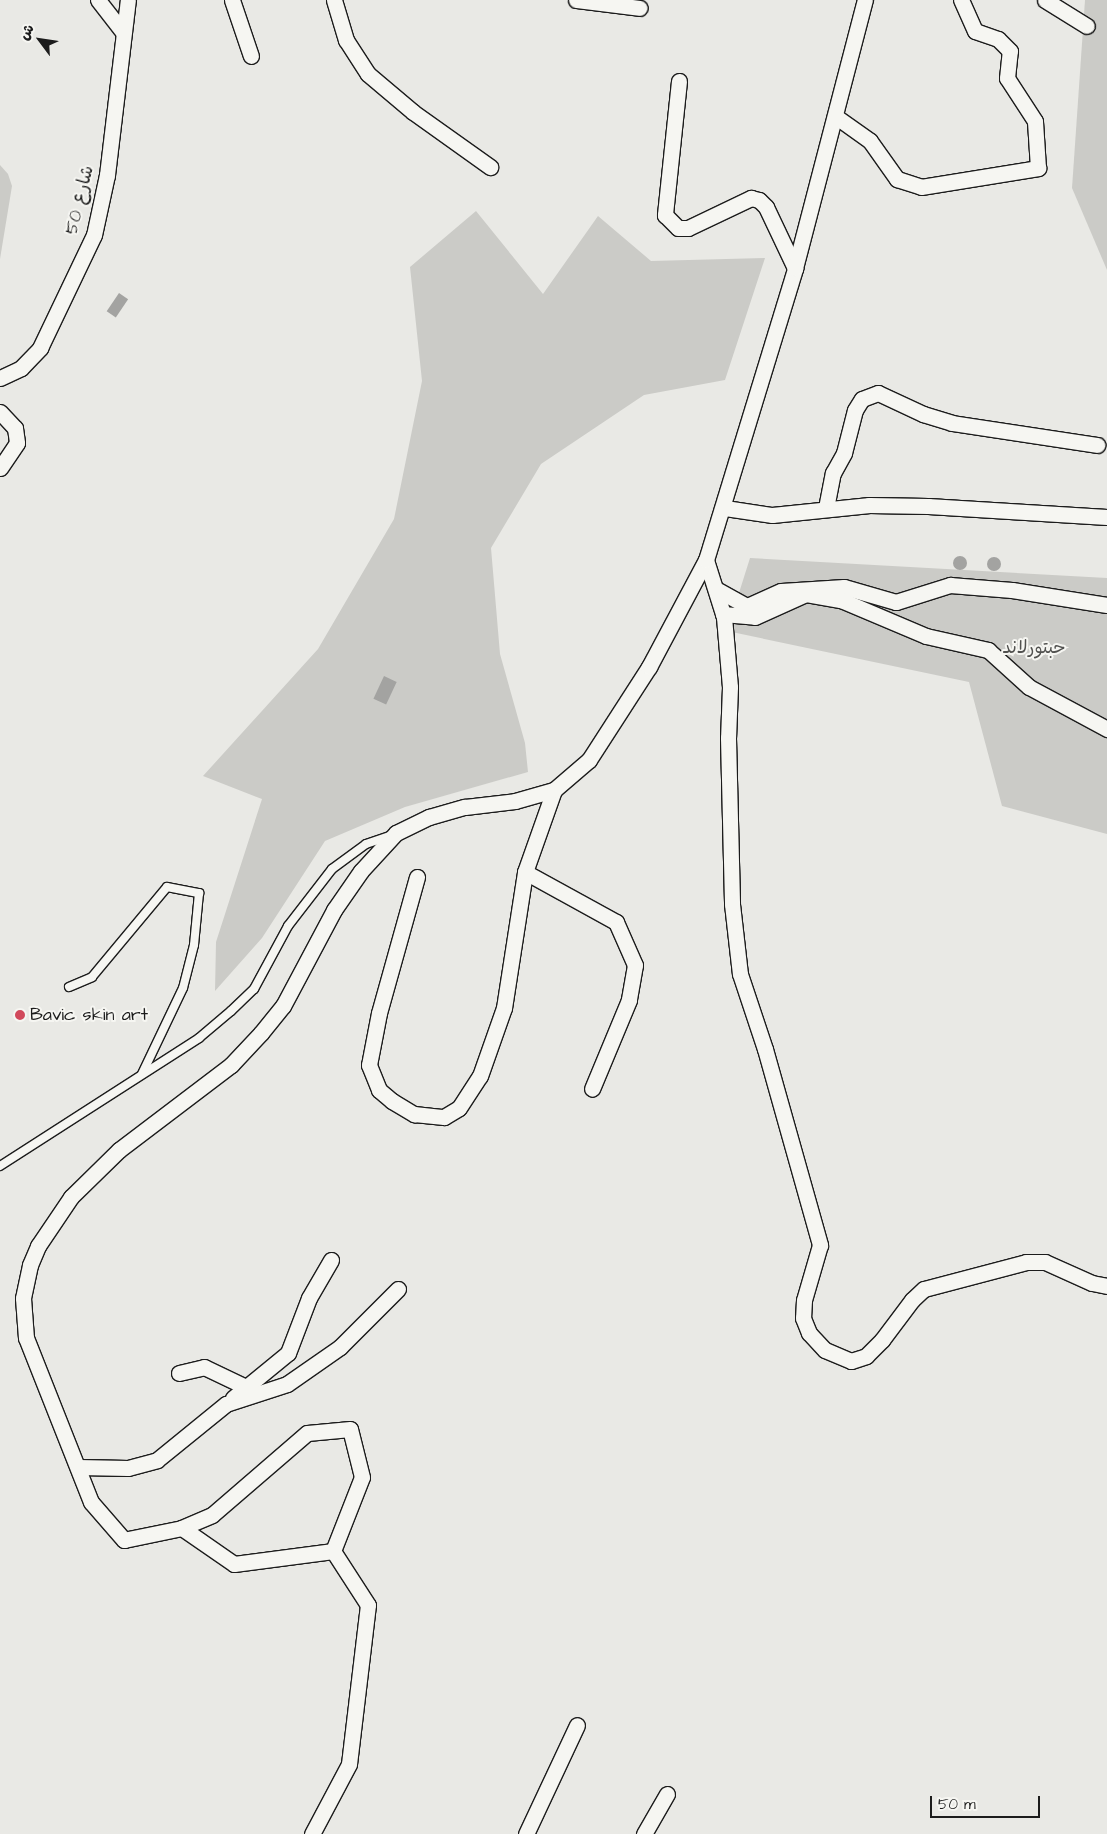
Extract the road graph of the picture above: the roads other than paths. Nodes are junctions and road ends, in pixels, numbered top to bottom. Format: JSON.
{"nodes":[{"id":1,"x":98,"y":0,"type":"edge"},
{"id":2,"x":128,"y":0,"type":"edge"},
{"id":3,"x":232,"y":0,"type":"edge"},
{"id":4,"x":334,"y":0,"type":"edge"},
{"id":5,"x":576,"y":0,"type":"edge"},
{"id":6,"x":865,"y":0,"type":"edge"},
{"id":7,"x":961,"y":0,"type":"edge"},
{"id":8,"x":1045,"y":0,"type":"edge"},
{"id":9,"x":640,"y":8,"type":"dead end"},
{"id":10,"x":1087,"y":26,"type":"dead end"},
{"id":11,"x":123,"y":32,"type":"junction"},
{"id":12,"x":251,"y":56,"type":"dead end"},
{"id":13,"x":679,"y":81,"type":"dead end"},
{"id":14,"x":835,"y":116,"type":"junction"},
{"id":15,"x":490,"y":168,"type":"dead end"},
{"id":16,"x":795,"y":268,"type":"junction"},
{"id":17,"x":0,"y":378,"type":"edge"},
{"id":18,"x":0,"y":412,"type":"edge"},
{"id":19,"x":1097,"y":444,"type":"dead end"},
{"id":20,"x":0,"y":468,"type":"edge"},
{"id":21,"x":724,"y":508,"type":"junction"},
{"id":22,"x":826,"y":508,"type":"junction"},
{"id":23,"x":1107,"y":517,"type":"edge"},
{"id":24,"x":706,"y":560,"type":"junction"},
{"id":25,"x":716,"y":589,"type":"junction"},
{"id":26,"x":1107,"y":605,"type":"edge"},
{"id":27,"x":723,"y":614,"type":"junction"},
{"id":28,"x":1107,"y":729,"type":"edge"},
{"id":29,"x":554,"y":790,"type":"junction"},
{"id":30,"x":396,"y":833,"type":"junction"},
{"id":31,"x":525,"y":872,"type":"junction"},
{"id":32,"x":417,"y":877,"type":"dead end"},
{"id":33,"x":69,"y":988,"type":"dead end"},
{"id":34,"x":142,"y":1075,"type":"junction"},
{"id":35,"x":592,"y":1089,"type":"dead end"},
{"id":36,"x":0,"y":1166,"type":"edge"},
{"id":37,"x":331,"y":1260,"type":"dead end"},
{"id":38,"x":1107,"y":1286,"type":"edge"},
{"id":39,"x":398,"y":1289,"type":"dead end"},
{"id":40,"x":179,"y":1373,"type":"dead end"},
{"id":41,"x":246,"y":1387,"type":"junction"},
{"id":42,"x":226,"y":1404,"type":"junction"},
{"id":43,"x":78,"y":1467,"type":"junction"},
{"id":44,"x":182,"y":1528,"type":"junction"},
{"id":45,"x":333,"y":1551,"type":"junction"},
{"id":46,"x":577,"y":1725,"type":"dead end"},
{"id":47,"x":667,"y":1794,"type":"dead end"},
{"id":48,"x":312,"y":1834,"type":"edge"},
{"id":49,"x":526,"y":1834,"type":"edge"},
{"id":50,"x":644,"y":1834,"type":"edge"}],
"edges":[{"from":1,"to":11,"type":"street"},
{"from":2,"to":11,"type":"street","name":"شارع 50"},
{"from":3,"to":12,"type":"street"},
{"from":4,"to":15,"type":"street"},
{"from":5,"to":9,"type":"street"},
{"from":6,"to":14,"type":"street"},
{"from":7,"to":14,"type":"street"},
{"from":8,"to":10,"type":"street"},
{"from":11,"to":17,"type":"street","name":"شارع 50"},
{"from":13,"to":16,"type":"street"},
{"from":14,"to":16,"type":"street"},
{"from":16,"to":21,"type":"street"},
{"from":18,"to":20,"type":"street"},
{"from":19,"to":22,"type":"street"},
{"from":21,"to":22,"type":"street"},
{"from":21,"to":24,"type":"street"},
{"from":22,"to":23,"type":"street"},
{"from":24,"to":25,"type":"street"},
{"from":24,"to":29,"type":"street"},
{"from":25,"to":26,"type":"street"},
{"from":25,"to":27,"type":"street"},
{"from":27,"to":28,"type":"street"},
{"from":27,"to":38,"type":"street"},
{"from":29,"to":30,"type":"street"},
{"from":29,"to":31,"type":"street"},
{"from":30,"to":34,"type":"lane"},
{"from":30,"to":43,"type":"street"},
{"from":31,"to":32,"type":"street"},
{"from":31,"to":35,"type":"street"},
{"from":33,"to":34,"type":"lane"},
{"from":34,"to":36,"type":"lane"},
{"from":37,"to":41,"type":"street"},
{"from":39,"to":42,"type":"street"},
{"from":40,"to":41,"type":"street"},
{"from":41,"to":42,"type":"street"},
{"from":42,"to":43,"type":"street"},
{"from":43,"to":44,"type":"street"},
{"from":44,"to":45,"type":"street"},
{"from":44,"to":45,"type":"street"},
{"from":45,"to":48,"type":"street"},
{"from":46,"to":49,"type":"street"},
{"from":47,"to":50,"type":"street"}]}
